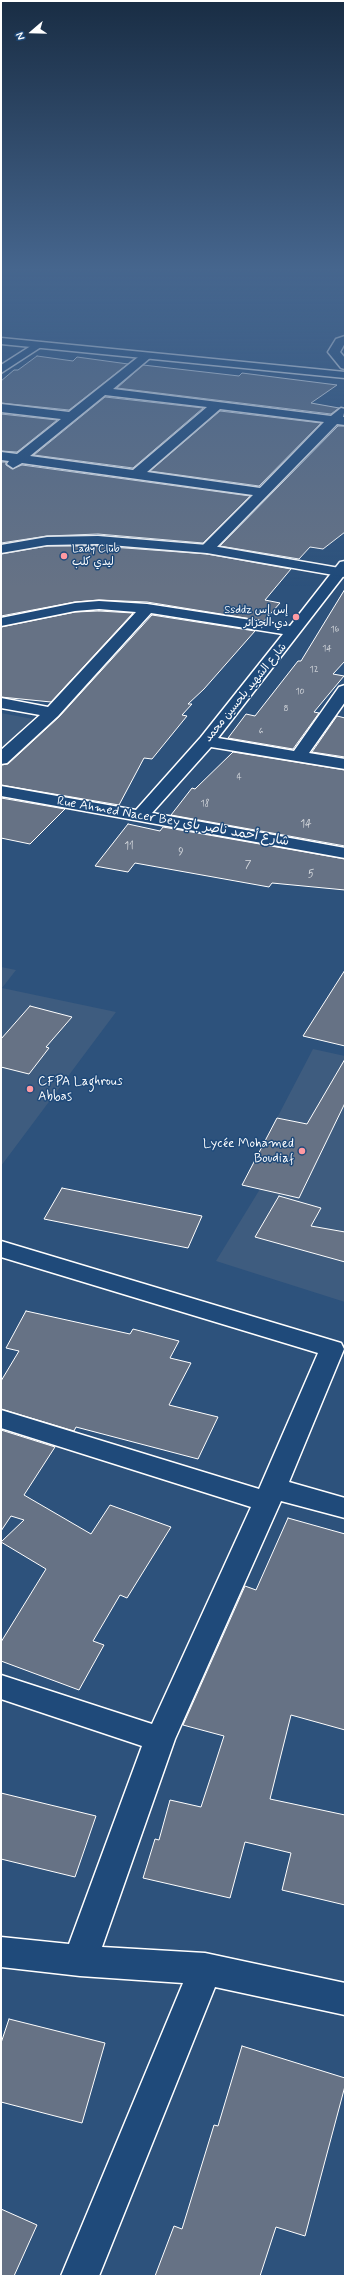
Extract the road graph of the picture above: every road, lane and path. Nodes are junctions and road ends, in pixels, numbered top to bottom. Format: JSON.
{"nodes":[{"id":1,"x":122,"y":375,"type":"edge"},
{"id":2,"x":103,"y":391,"type":"junction"},
{"id":3,"x":216,"y":406,"type":"junction"},
{"id":4,"x":1,"y":408,"type":"edge"},
{"id":5,"x":345,"y":408,"type":"edge"},
{"id":6,"x":71,"y":416,"type":"junction"},
{"id":7,"x":339,"y":420,"type":"edge"},
{"id":8,"x":1,"y":456,"type":"edge"},
{"id":9,"x":20,"y":458,"type":"junction"},
{"id":10,"x":2,"y":469,"type":"edge"},
{"id":11,"x":137,"y":474,"type":"junction"},
{"id":12,"x":262,"y":492,"type":"junction"},
{"id":13,"x":1,"y":549,"type":"edge"},
{"id":14,"x":206,"y":549,"type":"junction"},
{"id":15,"x":343,"y":570,"type":"edge"},
{"id":16,"x":147,"y":608,"type":"junction"},
{"id":17,"x":1,"y":622,"type":"edge"},
{"id":18,"x":295,"y":632,"type":"junction"},
{"id":19,"x":345,"y":690,"type":"edge"},
{"id":20,"x":1,"y":703,"type":"edge"},
{"id":21,"x":52,"y":712,"type":"junction"},
{"id":22,"x":207,"y":741,"type":"junction"},
{"id":23,"x":299,"y":756,"type":"junction"},
{"id":24,"x":1,"y":759,"type":"edge"},
{"id":25,"x":345,"y":764,"type":"edge"},
{"id":26,"x":1,"y":791,"type":"edge"},
{"id":27,"x":140,"y":816,"type":"junction"},
{"id":28,"x":345,"y":853,"type":"edge"},
{"id":29,"x":1,"y":1249,"type":"edge"},
{"id":30,"x":1,"y":1419,"type":"edge"},
{"id":31,"x":269,"y":1495,"type":"junction"},
{"id":32,"x":345,"y":1508,"type":"edge"},
{"id":33,"x":1,"y":1687,"type":"edge"},
{"id":34,"x":160,"y":1739,"type":"junction"},
{"id":35,"x":1,"y":1952,"type":"edge"},
{"id":36,"x":80,"y":1961,"type":"junction"},
{"id":37,"x":204,"y":1969,"type":"junction"},
{"id":38,"x":345,"y":1999,"type":"edge"},
{"id":39,"x":80,"y":2276,"type":"edge"}],
"edges":[{"from":1,"to":2,"type":"street"},
{"from":2,"to":3,"type":"street"},
{"from":2,"to":6,"type":"street"},
{"from":3,"to":7,"type":"street"},
{"from":3,"to":11,"type":"street"},
{"from":4,"to":6,"type":"street"},
{"from":5,"to":7,"type":"street"},
{"from":6,"to":9,"type":"street"},
{"from":7,"to":12,"type":"street"},
{"from":8,"to":9,"type":"street"},
{"from":9,"to":10,"type":"street"},
{"from":9,"to":11,"type":"street"},
{"from":11,"to":12,"type":"street"},
{"from":12,"to":14,"type":"street"},
{"from":13,"to":14,"type":"street"},
{"from":14,"to":15,"type":"street"},
{"from":15,"to":18,"type":"street","name":"شارع الشهيد بلحسين محمد"},
{"from":16,"to":17,"type":"street"},
{"from":16,"to":18,"type":"street"},
{"from":16,"to":21,"type":"street"},
{"from":18,"to":22,"type":"street","name":"شارع الشهيد بلحسين محمد"},
{"from":19,"to":23,"type":"street"},
{"from":20,"to":21,"type":"street"},
{"from":21,"to":24,"type":"street"},
{"from":22,"to":23,"type":"street"},
{"from":22,"to":27,"type":"street","name":"شارع الشهيد بلحسين محمد"},
{"from":23,"to":25,"type":"street"},
{"from":26,"to":27,"type":"street","name":"Rue Ahmed Nacer Bey شارع أحمد ناصر باي"},
{"from":27,"to":28,"type":"street","name":"Rue Ahmed Nacer Bey شارع أحمد ناصر باي"},
{"from":29,"to":31,"type":"street"},
{"from":30,"to":31,"type":"street"},
{"from":31,"to":32,"type":"street"},
{"from":31,"to":34,"type":"street"},
{"from":33,"to":34,"type":"street"},
{"from":34,"to":36,"type":"street"},
{"from":35,"to":36,"type":"street"},
{"from":36,"to":37,"type":"street"},
{"from":37,"to":38,"type":"street"},
{"from":37,"to":39,"type":"street"}]}
